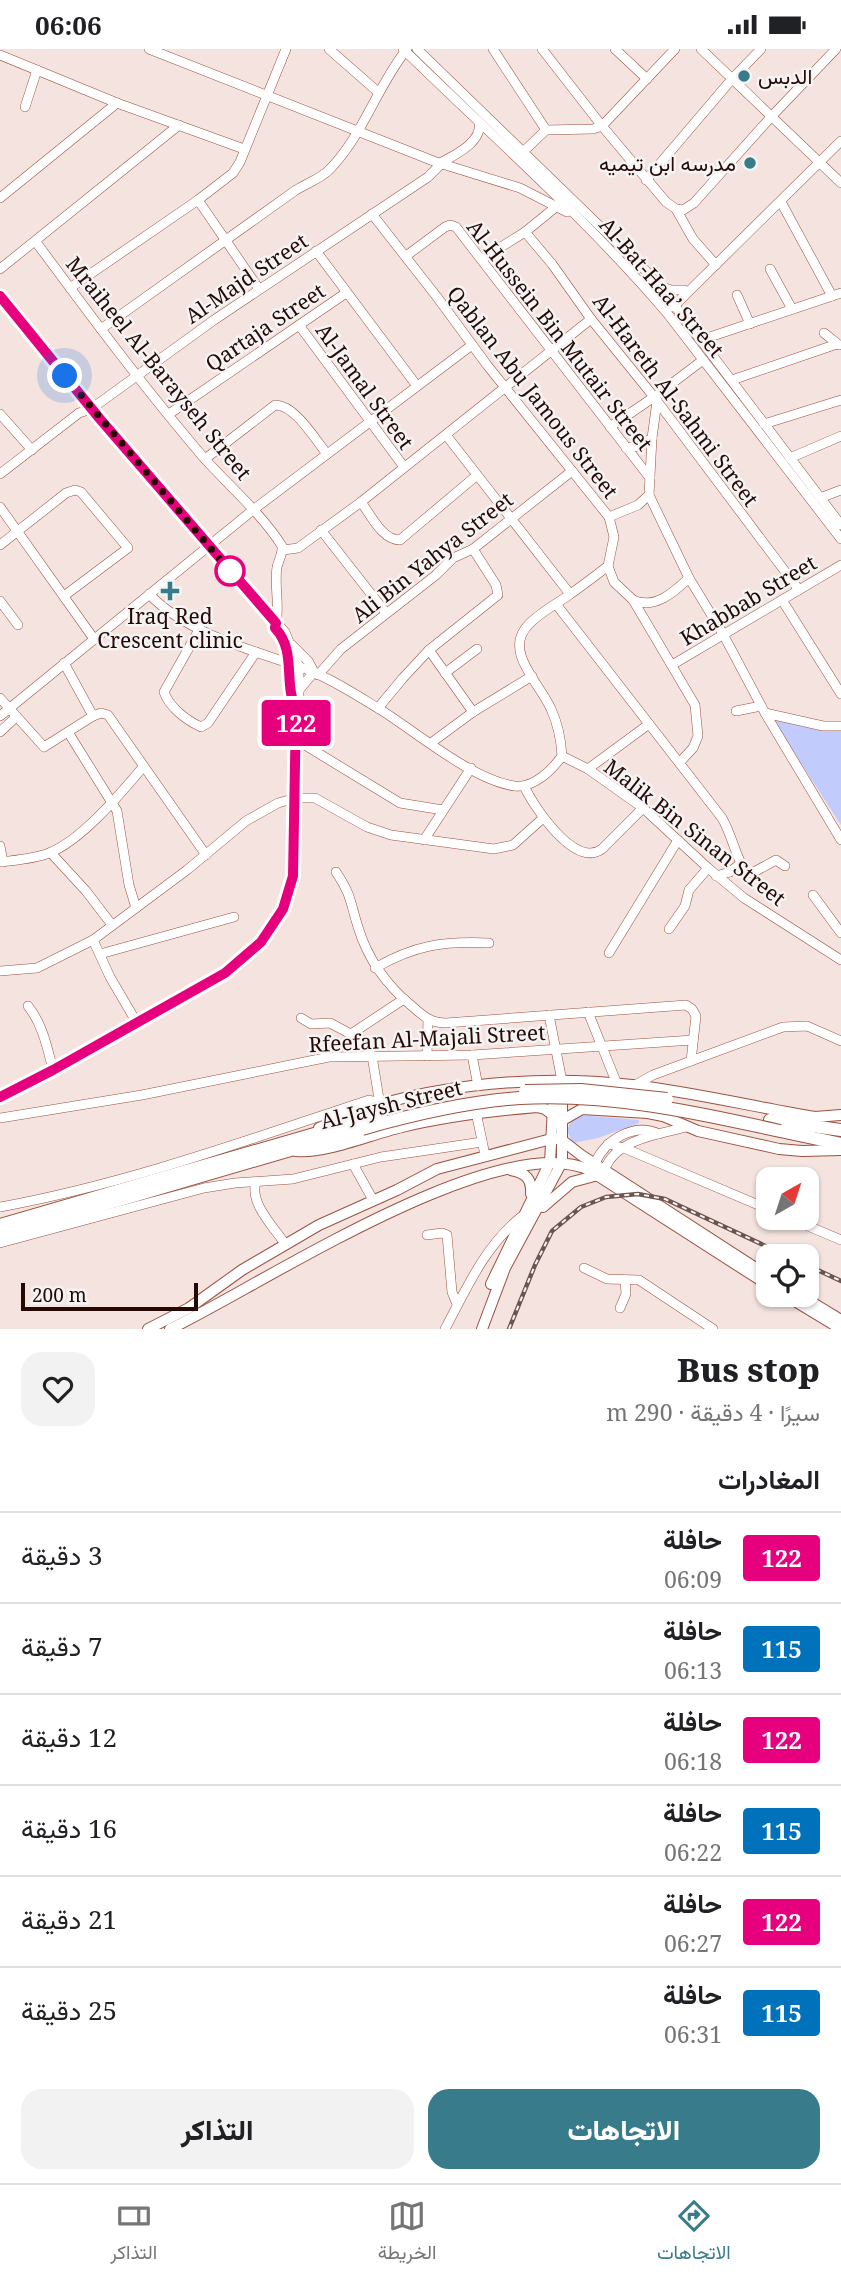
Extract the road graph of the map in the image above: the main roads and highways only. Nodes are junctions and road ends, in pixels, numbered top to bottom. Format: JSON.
{"nodes":[{"id":1,"x":558,"y":1081,"type":"junction"},
{"id":2,"x":841,"y":1115,"type":"edge"},
{"id":3,"x":355,"y":1118,"type":"junction"},
{"id":4,"x":557,"y":1118,"type":"junction"},
{"id":5,"x":827,"y":1123,"type":"junction"},
{"id":6,"x":841,"y":1130,"type":"edge"},
{"id":7,"x":556,"y":1139,"type":"junction"},
{"id":8,"x":841,"y":1144,"type":"edge"},
{"id":9,"x":841,"y":1150,"type":"edge"},
{"id":10,"x":289,"y":1151,"type":"junction"},
{"id":11,"x":550,"y":1162,"type":"junction"},
{"id":12,"x":562,"y":1162,"type":"junction"},
{"id":13,"x":508,"y":1170,"type":"junction"},
{"id":14,"x":602,"y":1172,"type":"junction"},
{"id":15,"x":527,"y":1214,"type":"junction"},
{"id":16,"x":0,"y":1225,"type":"edge"},
{"id":17,"x":0,"y":1235,"type":"edge"},
{"id":18,"x":756,"y":1268,"type":"edge"},
{"id":19,"x":756,"y":1277,"type":"edge"},
{"id":20,"x":805,"y":1307,"type":"edge"},
{"id":21,"x":819,"y":1307,"type":"edge"},
{"id":22,"x":184,"y":1317,"type":"junction"},
{"id":23,"x":841,"y":1320,"type":"edge"},
{"id":24,"x":148,"y":1329,"type":"edge"},
{"id":25,"x":170,"y":1329,"type":"edge"},
{"id":26,"x":474,"y":1329,"type":"edge"},
{"id":27,"x":482,"y":1329,"type":"edge"},
{"id":28,"x":841,"y":1329,"type":"edge"}],
"edges":[{"from":1,"to":3,"type":"main road"},
{"from":1,"to":4,"type":"main road"},
{"from":1,"to":5,"type":"main road"},
{"from":2,"to":5,"type":"main road"},
{"from":3,"to":5,"type":"highway","name":"Al-Jaysh Street","bridge":true},
{"from":3,"to":8,"type":"highway","name":"Al-Jaysh Street","bridge":true},
{"from":3,"to":10,"type":"highway","name":"Al-Jaysh Street"},
{"from":3,"to":16,"type":"highway","name":"Al-Jaysh Street"},
{"from":4,"to":7,"type":"main road"},
{"from":4,"to":9,"type":"main road"},
{"from":4,"to":10,"type":"main road"},
{"from":5,"to":6,"type":"highway","name":"Al-Jaysh Street"},
{"from":7,"to":11,"type":"main road"},
{"from":7,"to":12,"type":"main road"},
{"from":7,"to":14,"type":"main road"},
{"from":7,"to":22,"type":"main road"},
{"from":10,"to":17,"type":"highway","name":"Al-Jaysh Street"},
{"from":11,"to":12,"type":"main road"},
{"from":11,"to":13,"type":"main road"},
{"from":11,"to":15,"type":"main road"},
{"from":12,"to":14,"type":"main road"},
{"from":12,"to":15,"type":"main road"},
{"from":13,"to":15,"type":"main road"},
{"from":13,"to":22,"type":"main road"},
{"from":14,"to":15,"type":"main road"},
{"from":14,"to":18,"type":"main road"},
{"from":14,"to":19,"type":"main road"},
{"from":15,"to":26,"type":"main road"},
{"from":15,"to":27,"type":"main road"},
{"from":20,"to":28,"type":"main road"},
{"from":21,"to":23,"type":"main road"},
{"from":22,"to":24,"type":"main road"},
{"from":22,"to":25,"type":"main road"}]}
